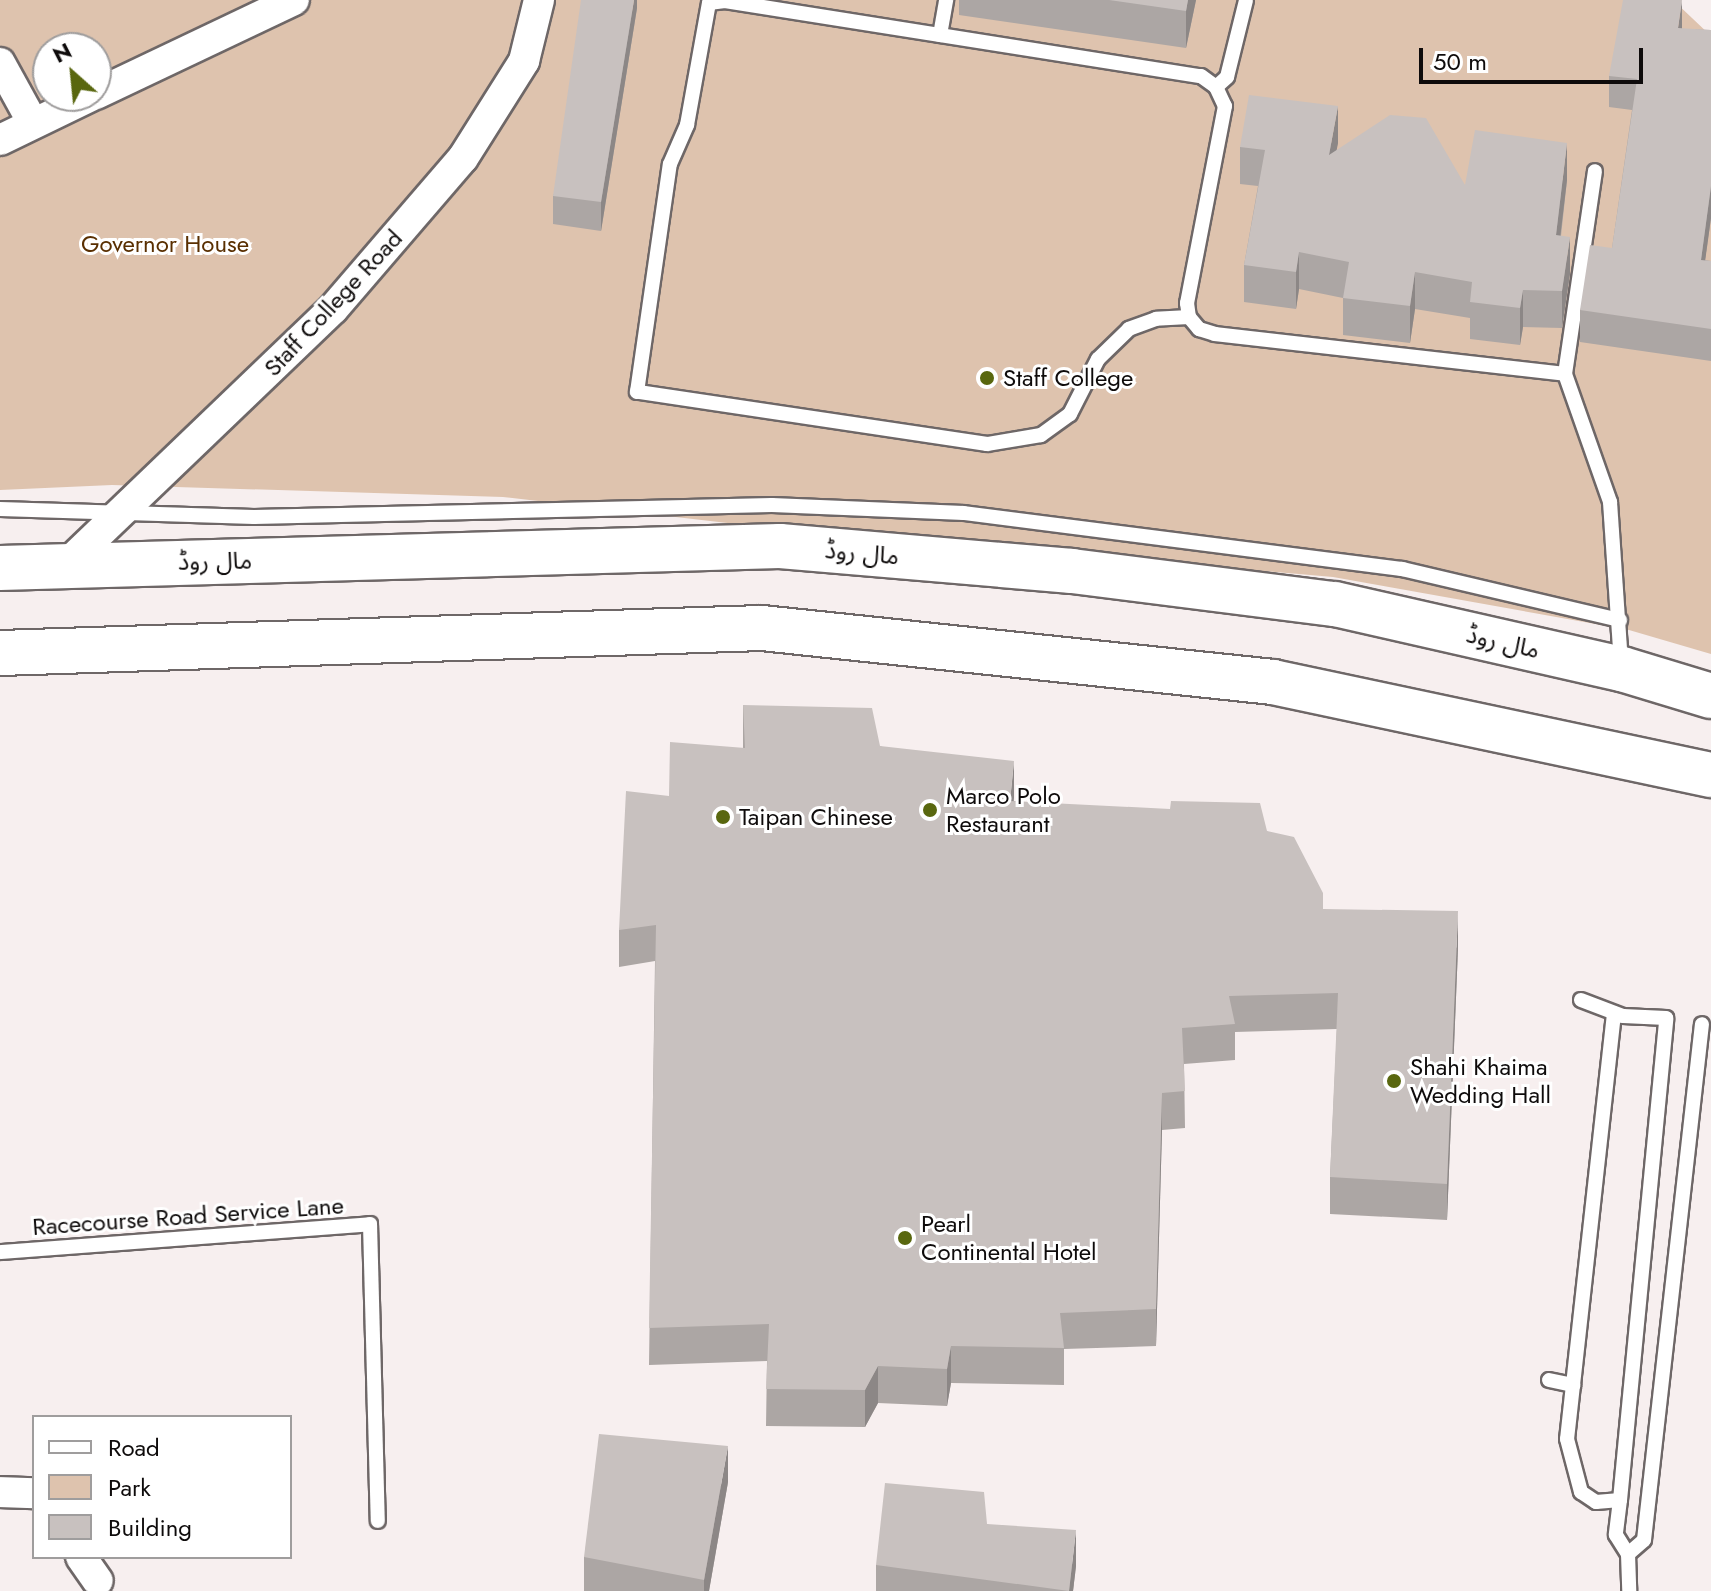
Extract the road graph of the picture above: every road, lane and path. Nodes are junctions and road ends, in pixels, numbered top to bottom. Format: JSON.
{"nodes":[{"id":1,"x":294,"y":0,"type":"edge"},
{"id":2,"x":539,"y":0,"type":"edge"},
{"id":3,"x":946,"y":0,"type":"edge"},
{"id":4,"x":1246,"y":0,"type":"edge"},
{"id":5,"x":940,"y":35,"type":"junction"},
{"id":6,"x":0,"y":63,"type":"edge"},
{"id":7,"x":112,"y":86,"type":"edge"},
{"id":8,"x":1216,"y":87,"type":"junction"},
{"id":9,"x":57,"y":112,"type":"edge"},
{"id":10,"x":33,"y":123,"type":"junction"},
{"id":11,"x":0,"y":140,"type":"edge"},
{"id":12,"x":1595,"y":171,"type":"dead end"},
{"id":13,"x":1189,"y":317,"type":"junction"},
{"id":14,"x":1565,"y":374,"type":"junction"},
{"id":15,"x":0,"y":509,"type":"edge"},
{"id":16,"x":125,"y":511,"type":"junction"},
{"id":17,"x":67,"y":564,"type":"junction"},
{"id":18,"x":0,"y":568,"type":"edge"},
{"id":19,"x":1620,"y":620,"type":"junction"},
{"id":20,"x":0,"y":653,"type":"edge"},
{"id":21,"x":1622,"y":669,"type":"junction"},
{"id":22,"x":1711,"y":696,"type":"edge"},
{"id":23,"x":1711,"y":775,"type":"edge"},
{"id":24,"x":1581,"y":1000,"type":"dead end"},
{"id":25,"x":1614,"y":1013,"type":"junction"},
{"id":26,"x":1702,"y":1024,"type":"dead end"},
{"id":27,"x":0,"y":1252,"type":"edge"},
{"id":28,"x":1549,"y":1380,"type":"dead end"},
{"id":29,"x":1573,"y":1385,"type":"junction"},
{"id":30,"x":0,"y":1492,"type":"edge"},
{"id":31,"x":32,"y":1493,"type":"edge"},
{"id":32,"x":1620,"y":1500,"type":"junction"},
{"id":33,"x":378,"y":1521,"type":"dead end"},
{"id":34,"x":1628,"y":1554,"type":"junction"},
{"id":35,"x":1629,"y":1591,"type":"edge"}],
"edges":[{"from":1,"to":7,"type":"street"},
{"from":2,"to":16,"type":"street","name":"Staff College Road"},
{"from":3,"to":5,"type":"lane"},
{"from":4,"to":8,"type":"lane"},
{"from":5,"to":8,"type":"lane"},
{"from":5,"to":13,"type":"lane"},
{"from":6,"to":10,"type":"street"},
{"from":8,"to":13,"type":"lane"},
{"from":9,"to":10,"type":"street"},
{"from":10,"to":11,"type":"street"},
{"from":12,"to":14,"type":"lane"},
{"from":13,"to":14,"type":"lane"},
{"from":14,"to":19,"type":"lane"},
{"from":15,"to":16,"type":"lane"},
{"from":16,"to":17,"type":"street","name":"Staff College Road"},
{"from":16,"to":19,"type":"lane"},
{"from":17,"to":18,"type":"main road","name":"مال روڈ"},
{"from":17,"to":21,"type":"main road","name":"مال روڈ"},
{"from":19,"to":21,"type":"lane"},
{"from":20,"to":23,"type":"main road"},
{"from":21,"to":22,"type":"main road","name":"مال روڈ"},
{"from":24,"to":25,"type":"lane"},
{"from":25,"to":29,"type":"lane"},
{"from":25,"to":32,"type":"lane"},
{"from":26,"to":34,"type":"lane"},
{"from":27,"to":33,"type":"lane","name":"Racecourse Road Service Lane"},
{"from":28,"to":29,"type":"lane"},
{"from":29,"to":32,"type":"lane"},
{"from":30,"to":31,"type":"street"},
{"from":32,"to":34,"type":"lane"},
{"from":34,"to":35,"type":"lane"}]}
